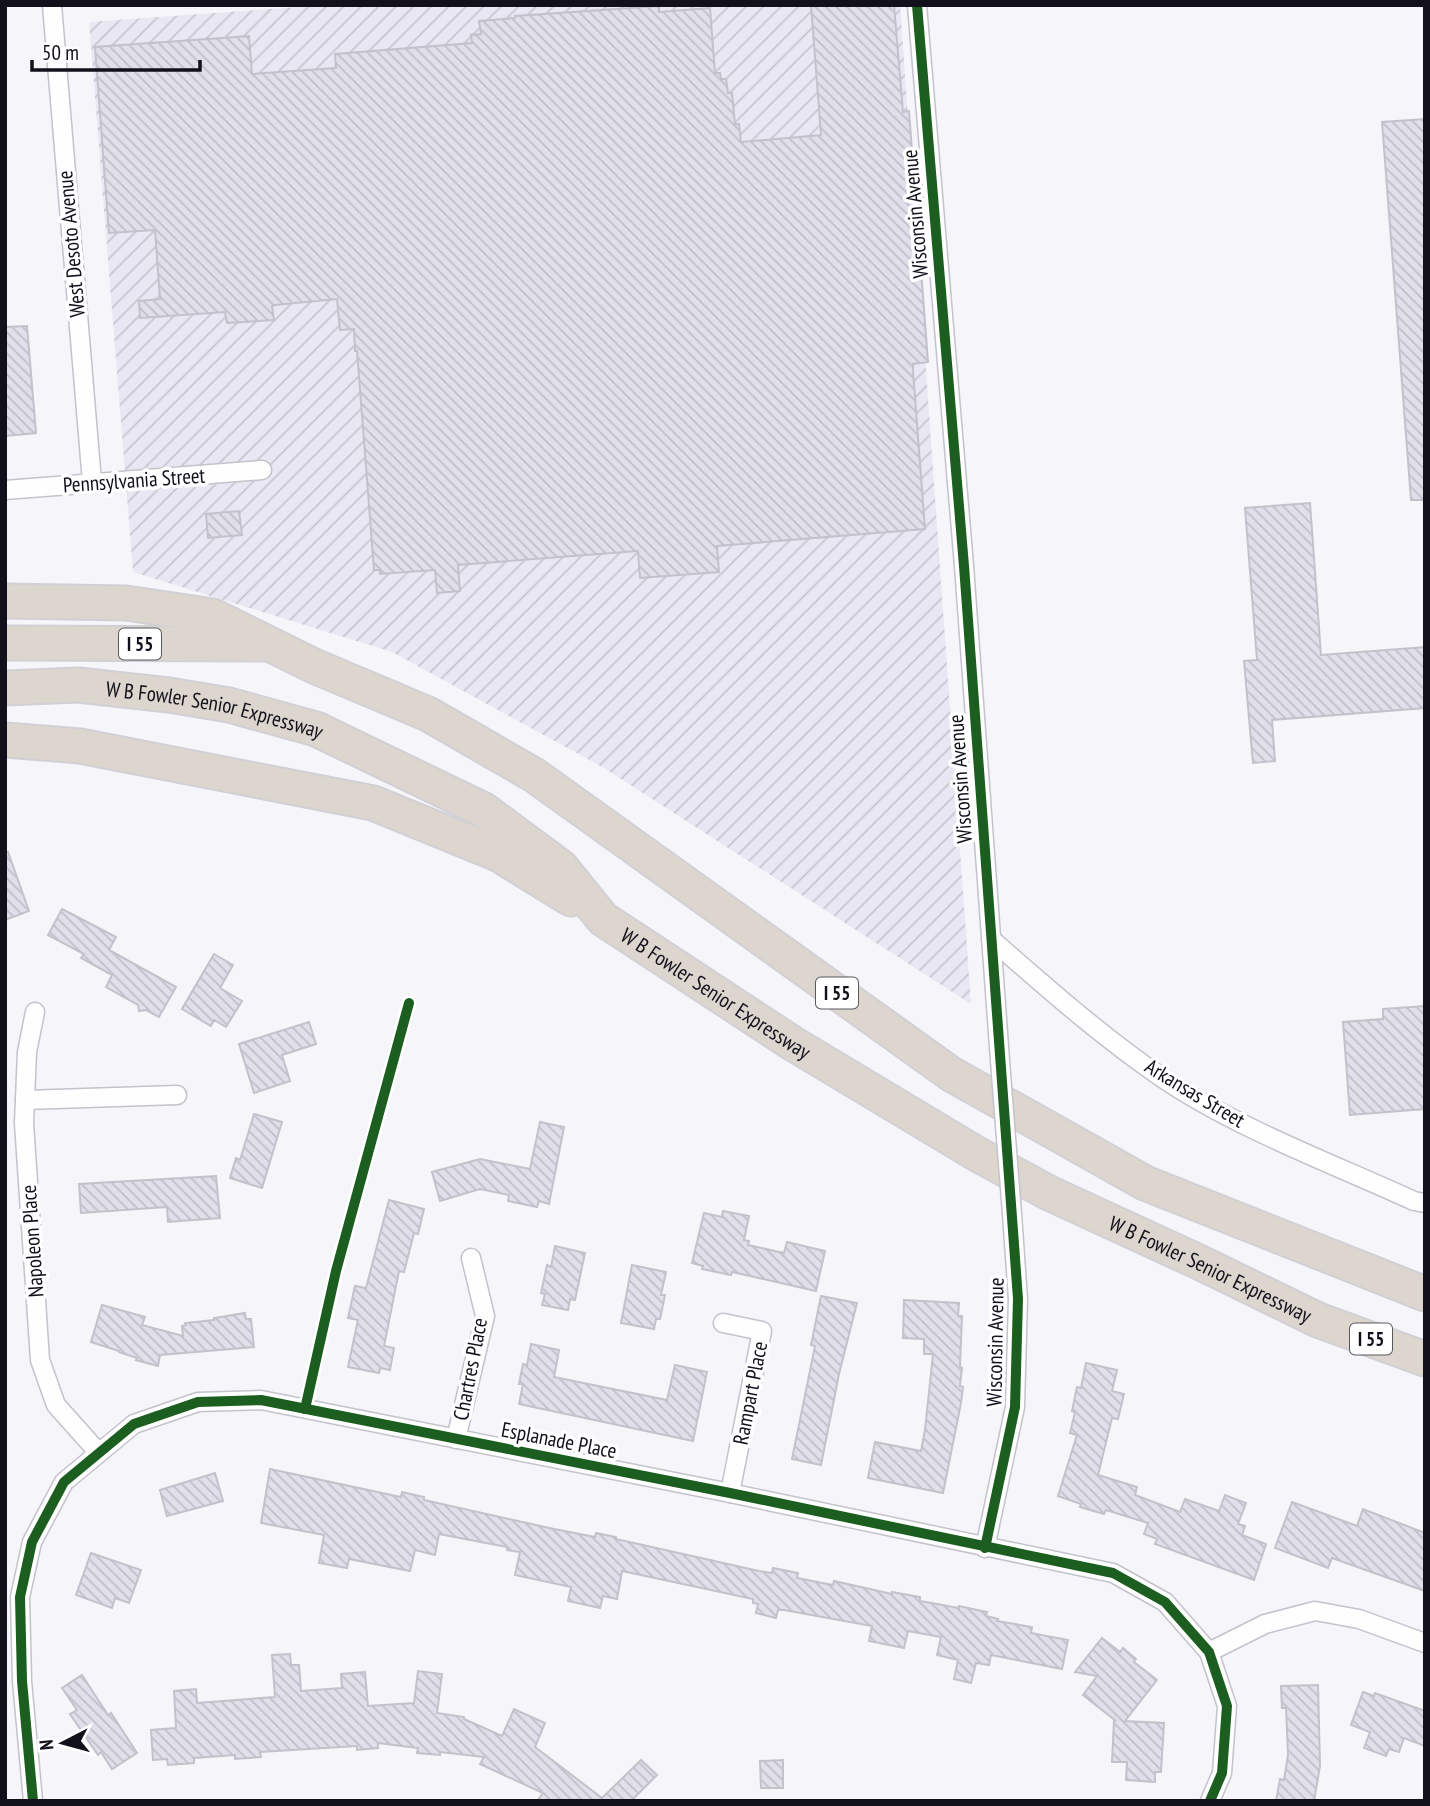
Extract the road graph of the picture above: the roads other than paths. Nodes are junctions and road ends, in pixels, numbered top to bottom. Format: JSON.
{"nodes":[{"id":1,"x":52,"y":5,"type":"edge"},
{"id":2,"x":917,"y":5,"type":"edge"},
{"id":3,"x":262,"y":470,"type":"dead end"},
{"id":4,"x":92,"y":482,"type":"junction"},
{"id":5,"x":5,"y":490,"type":"edge"},
{"id":6,"x":5,"y":601,"type":"edge"},
{"id":7,"x":5,"y":643,"type":"edge"},
{"id":8,"x":274,"y":645,"type":"junction"},
{"id":9,"x":5,"y":688,"type":"edge"},
{"id":10,"x":5,"y":740,"type":"edge"},
{"id":11,"x":603,"y":919,"type":"junction"},
{"id":12,"x":991,"y":939,"type":"junction"},
{"id":13,"x":35,"y":1012,"type":"dead end"},
{"id":14,"x":177,"y":1095,"type":"dead end"},
{"id":15,"x":25,"y":1100,"type":"junction"},
{"id":16,"x":1425,"y":1203,"type":"edge"},
{"id":17,"x":471,"y":1258,"type":"dead end"},
{"id":18,"x":1425,"y":1294,"type":"edge"},
{"id":19,"x":723,"y":1323,"type":"dead end"},
{"id":20,"x":1425,"y":1359,"type":"edge"},
{"id":21,"x":456,"y":1439,"type":"junction"},
{"id":22,"x":98,"y":1452,"type":"junction"},
{"id":23,"x":730,"y":1493,"type":"junction"},
{"id":24,"x":985,"y":1548,"type":"junction"},
{"id":25,"x":1425,"y":1643,"type":"edge"},
{"id":26,"x":1209,"y":1652,"type":"junction"},
{"id":27,"x":33,"y":1801,"type":"edge"},
{"id":28,"x":1210,"y":1801,"type":"edge"}],
"edges":[{"from":1,"to":4,"type":"street","name":"West Desoto Avenue"},
{"from":2,"to":12,"type":"street","name":"Wisconsin Avenue"},
{"from":3,"to":4,"type":"street","name":"Pennsylvania Street"},
{"from":4,"to":5,"type":"street","name":"Pennsylvania Street"},
{"from":6,"to":8,"type":"highway"},
{"from":7,"to":8,"type":"highway","number":"I 55"},
{"from":8,"to":18,"type":"highway","number":"I 55"},
{"from":9,"to":11,"type":"highway","name":"W B Fowler Senior Expressway","number":"I 55"},
{"from":10,"to":11,"type":"highway"},
{"from":11,"to":20,"type":"highway","name":"W B Fowler Senior Expressway","number":"I 55"},
{"from":12,"to":16,"type":"street","name":"Arkansas Street"},
{"from":12,"to":24,"type":"street","name":"Wisconsin Avenue","bridge":true},
{"from":13,"to":15,"type":"street","name":"Napoleon Place"},
{"from":14,"to":15,"type":"street"},
{"from":15,"to":22,"type":"street","name":"Napoleon Place"},
{"from":17,"to":21,"type":"street","name":"Chartres Place"},
{"from":19,"to":23,"type":"street","name":"Rampart Place"},
{"from":21,"to":22,"type":"street","name":"Esplanade Place"},
{"from":21,"to":23,"type":"street","name":"Esplanade Place"},
{"from":22,"to":27,"type":"street","name":"Esplanade Place"},
{"from":23,"to":24,"type":"street","name":"Esplanade Place"},
{"from":24,"to":26,"type":"street","name":"Esplanade Place"},
{"from":25,"to":26,"type":"street"},
{"from":26,"to":28,"type":"street","name":"Esplanade Place"}]}
